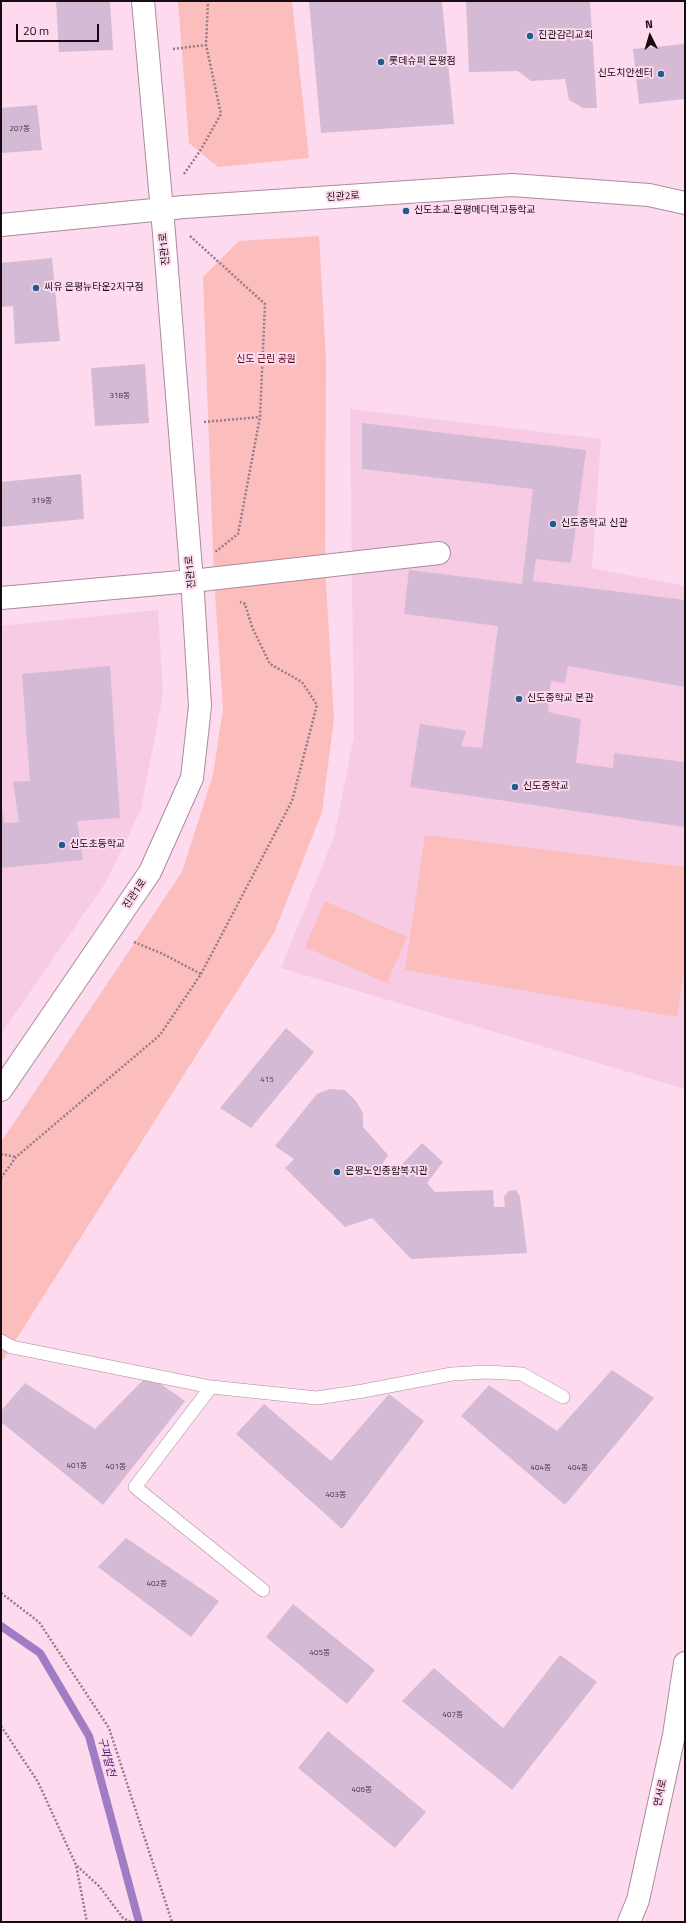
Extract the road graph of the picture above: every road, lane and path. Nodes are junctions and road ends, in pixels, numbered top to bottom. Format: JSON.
{"nodes":[{"id":1,"x":143,"y":1,"type":"edge"},
{"id":2,"x":208,"y":1,"type":"edge"},
{"id":3,"x":206,"y":45,"type":"junction"},
{"id":4,"x":168,"y":50,"type":"dead end"},
{"id":5,"x":180,"y":179,"type":"dead end"},
{"id":6,"x":685,"y":204,"type":"edge"},
{"id":7,"x":162,"y":209,"type":"junction"},
{"id":8,"x":1,"y":225,"type":"edge"},
{"id":9,"x":187,"y":232,"type":"dead end"},
{"id":10,"x":260,"y":417,"type":"junction"},
{"id":11,"x":199,"y":423,"type":"dead end"},
{"id":12,"x":439,"y":553,"type":"dead end"},
{"id":13,"x":213,"y":554,"type":"dead end"},
{"id":14,"x":192,"y":581,"type":"junction"},
{"id":15,"x":1,"y":598,"type":"edge"},
{"id":16,"x":238,"y":601,"type":"dead end"},
{"id":17,"x":131,"y":940,"type":"dead end"},
{"id":18,"x":201,"y":974,"type":"junction"},
{"id":19,"x":1,"y":1090,"type":"edge"},
{"id":20,"x":1,"y":1154,"type":"edge"},
{"id":21,"x":16,"y":1157,"type":"junction"},
{"id":22,"x":1,"y":1178,"type":"edge"},
{"id":23,"x":1,"y":1341,"type":"edge"},
{"id":24,"x":211,"y":1387,"type":"junction"},
{"id":25,"x":563,"y":1397,"type":"dead end"},
{"id":26,"x":262,"y":1590,"type":"dead end"},
{"id":27,"x":1,"y":1593,"type":"edge"},
{"id":28,"x":685,"y":1663,"type":"edge"},
{"id":29,"x":1,"y":1726,"type":"edge"},
{"id":30,"x":76,"y":1865,"type":"junction"},
{"id":31,"x":87,"y":1922,"type":"edge"},
{"id":32,"x":131,"y":1922,"type":"edge"},
{"id":33,"x":172,"y":1922,"type":"edge"},
{"id":34,"x":629,"y":1922,"type":"edge"}],
"edges":[{"from":1,"to":7,"type":"street","name":"진관1로"},
{"from":2,"to":3,"type":"path"},
{"from":3,"to":4,"type":"path"},
{"from":3,"to":5,"type":"path"},
{"from":6,"to":7,"type":"street","name":"진관2로"},
{"from":7,"to":8,"type":"street","name":"진관2로"},
{"from":7,"to":14,"type":"street","name":"진관1로"},
{"from":9,"to":10,"type":"path"},
{"from":10,"to":11,"type":"path"},
{"from":10,"to":13,"type":"path"},
{"from":12,"to":14,"type":"street"},
{"from":14,"to":15,"type":"street"},
{"from":14,"to":19,"type":"street","name":"진관1로"},
{"from":16,"to":18,"type":"path"},
{"from":17,"to":18,"type":"path"},
{"from":18,"to":21,"type":"path"},
{"from":20,"to":21,"type":"path"},
{"from":21,"to":22,"type":"path"},
{"from":23,"to":24,"type":"lane"},
{"from":24,"to":25,"type":"lane"},
{"from":24,"to":26,"type":"lane"},
{"from":27,"to":33,"type":"path"},
{"from":28,"to":34,"type":"street","name":"연서로"},
{"from":29,"to":30,"type":"path"},
{"from":30,"to":31,"type":"path"},
{"from":30,"to":32,"type":"path"}]}
